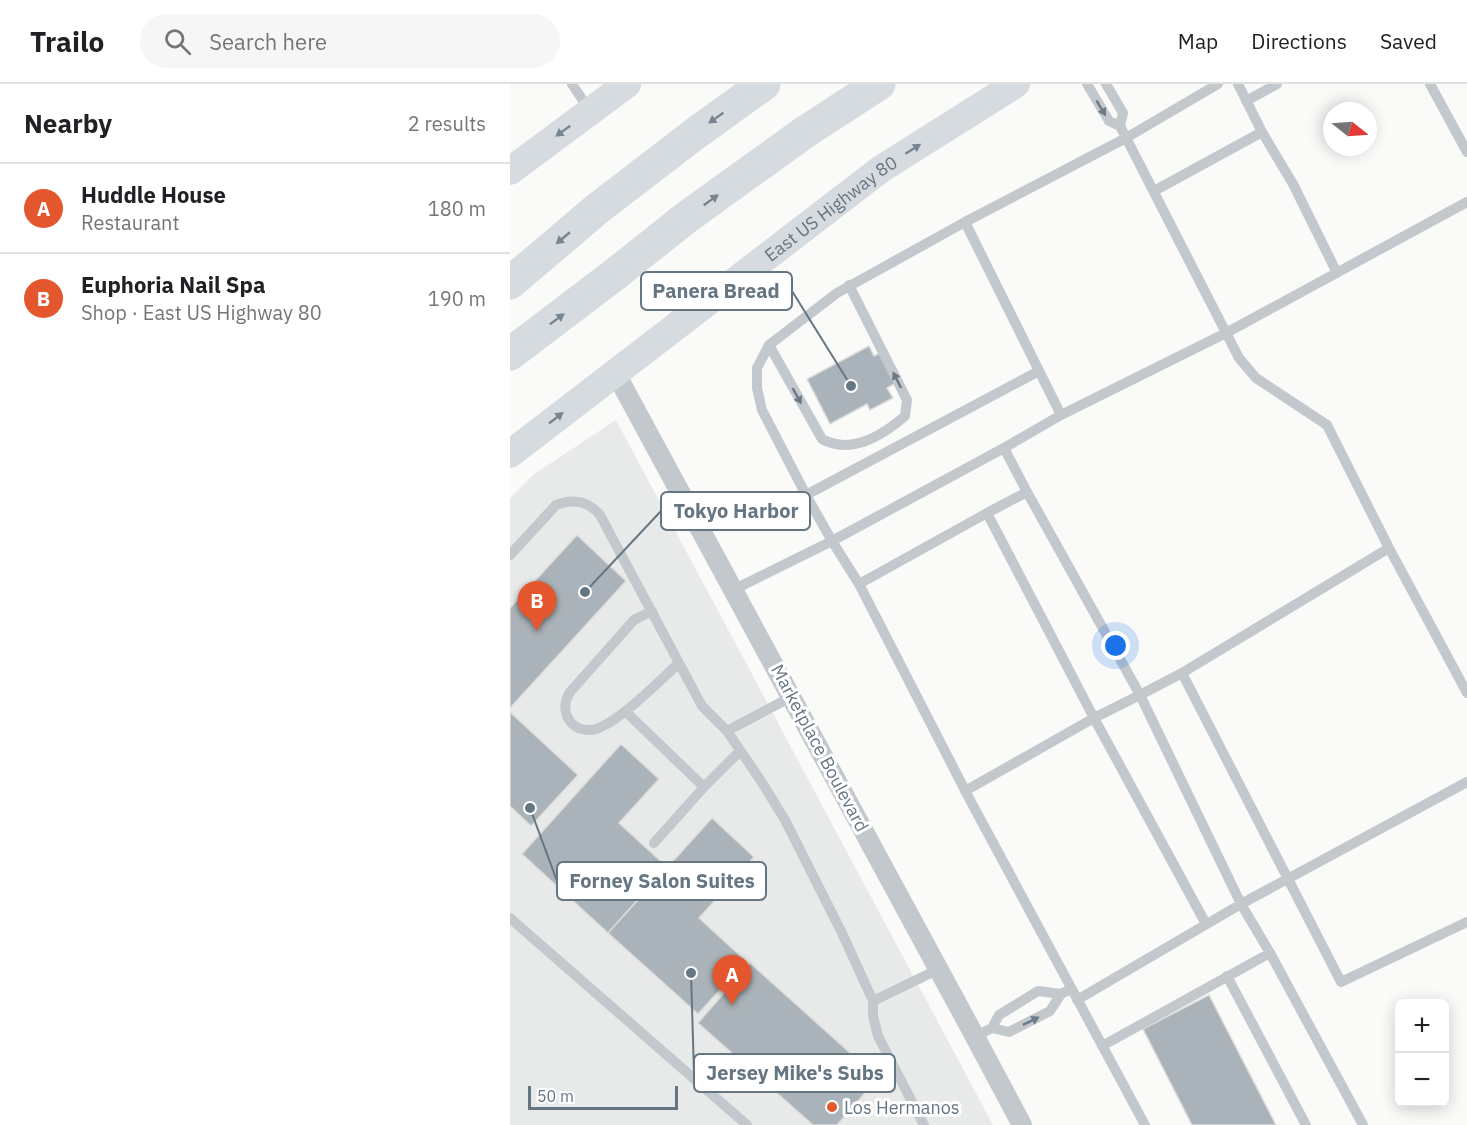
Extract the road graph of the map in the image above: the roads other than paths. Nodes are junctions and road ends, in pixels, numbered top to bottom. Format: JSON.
{"nodes":[{"id":1,"x":572,"y":84,"type":"edge"},
{"id":2,"x":627,"y":84,"type":"edge"},
{"id":3,"x":764,"y":84,"type":"edge"},
{"id":4,"x":879,"y":84,"type":"edge"},
{"id":5,"x":1016,"y":84,"type":"edge"},
{"id":6,"x":1087,"y":84,"type":"edge"},
{"id":7,"x":1106,"y":84,"type":"edge"},
{"id":8,"x":1218,"y":84,"type":"edge"},
{"id":9,"x":1238,"y":84,"type":"edge"},
{"id":10,"x":1277,"y":84,"type":"edge"},
{"id":11,"x":1430,"y":84,"type":"edge"},
{"id":12,"x":1246,"y":100,"type":"junction"},
{"id":13,"x":590,"y":111,"type":"junction"},
{"id":14,"x":1120,"y":126,"type":"junction"},
{"id":15,"x":1262,"y":132,"type":"junction"},
{"id":16,"x":1126,"y":138,"type":"junction"},
{"id":17,"x":1467,"y":152,"type":"edge"},
{"id":18,"x":510,"y":171,"type":"edge"},
{"id":19,"x":1154,"y":191,"type":"junction"},
{"id":20,"x":1467,"y":202,"type":"edge"},
{"id":21,"x":965,"y":222,"type":"junction"},
{"id":22,"x":1337,"y":273,"type":"junction"},
{"id":23,"x":510,"y":283,"type":"edge"},
{"id":24,"x":849,"y":285,"type":"junction"},
{"id":25,"x":1226,"y":333,"type":"junction"},
{"id":26,"x":769,"y":345,"type":"junction"},
{"id":27,"x":510,"y":354,"type":"edge"},
{"id":28,"x":1039,"y":371,"type":"junction"},
{"id":29,"x":615,"y":372,"type":"junction"},
{"id":30,"x":1061,"y":415,"type":"junction"},
{"id":31,"x":1004,"y":447,"type":"junction"},
{"id":32,"x":510,"y":454,"type":"edge"},
{"id":33,"x":1027,"y":492,"type":"junction"},
{"id":34,"x":806,"y":495,"type":"junction"},
{"id":35,"x":987,"y":513,"type":"junction"},
{"id":36,"x":832,"y":541,"type":"junction"},
{"id":37,"x":1389,"y":548,"type":"junction"},
{"id":38,"x":510,"y":555,"type":"edge"},
{"id":39,"x":860,"y":584,"type":"junction"},
{"id":40,"x":733,"y":590,"type":"junction"},
{"id":41,"x":652,"y":611,"type":"junction"},
{"id":42,"x":680,"y":663,"type":"junction"},
{"id":43,"x":1182,"y":673,"type":"junction"},
{"id":44,"x":1467,"y":693,"type":"edge"},
{"id":45,"x":1140,"y":694,"type":"junction"},
{"id":46,"x":793,"y":696,"type":"junction"},
{"id":47,"x":626,"y":712,"type":"junction"},
{"id":48,"x":1094,"y":718,"type":"junction"},
{"id":49,"x":727,"y":731,"type":"junction"},
{"id":50,"x":740,"y":751,"type":"junction"},
{"id":51,"x":1467,"y":782,"type":"edge"},
{"id":52,"x":704,"y":787,"type":"junction"},
{"id":53,"x":965,"y":791,"type":"junction"},
{"id":54,"x":654,"y":843,"type":"dead end"},
{"id":55,"x":1288,"y":879,"type":"junction"},
{"id":56,"x":1241,"y":904,"type":"junction"},
{"id":57,"x":510,"y":918,"type":"edge"},
{"id":58,"x":1467,"y":922,"type":"edge"},
{"id":59,"x":1206,"y":924,"type":"junction"},
{"id":60,"x":1270,"y":953,"type":"junction"},
{"id":61,"x":939,"y":969,"type":"junction"},
{"id":62,"x":1227,"y":976,"type":"junction"},
{"id":63,"x":1060,"y":994,"type":"junction"},
{"id":64,"x":1074,"y":994,"type":"junction"},
{"id":65,"x":873,"y":1001,"type":"junction"},
{"id":66,"x":983,"y":1032,"type":"junction"},
{"id":67,"x":1102,"y":1046,"type":"junction"},
{"id":68,"x":747,"y":1125,"type":"edge"},
{"id":69,"x":924,"y":1125,"type":"edge"},
{"id":70,"x":1022,"y":1125,"type":"edge"},
{"id":71,"x":1144,"y":1125,"type":"edge"},
{"id":72,"x":1306,"y":1125,"type":"edge"},
{"id":73,"x":1363,"y":1125,"type":"edge"}],
"edges":[{"from":1,"to":13,"type":"lane"},
{"from":2,"to":13,"type":"main road"},
{"from":3,"to":23,"type":"highway","one_way":true},
{"from":27,"to":4,"type":"highway","one_way":true},
{"from":29,"to":5,"type":"main road","name":"East US Highway 80","one_way":true},
{"from":6,"to":14,"type":"lane","one_way":true},
{"from":7,"to":14,"type":"lane"},
{"from":8,"to":16,"type":"lane"},
{"from":9,"to":12,"type":"lane"},
{"from":10,"to":12,"type":"lane"},
{"from":11,"to":17,"type":"lane"},
{"from":12,"to":15,"type":"lane"},
{"from":13,"to":18,"type":"main road","one_way":true},
{"from":14,"to":16,"type":"lane"},
{"from":15,"to":19,"type":"lane"},
{"from":15,"to":22,"type":"lane"},
{"from":16,"to":19,"type":"lane"},
{"from":16,"to":21,"type":"lane"},
{"from":19,"to":25,"type":"lane"},
{"from":20,"to":22,"type":"lane"},
{"from":21,"to":24,"type":"lane"},
{"from":21,"to":28,"type":"lane"},
{"from":22,"to":25,"type":"lane"},
{"from":24,"to":26,"type":"lane"},
{"from":26,"to":24,"type":"lane","one_way":true},
{"from":25,"to":30,"type":"lane"},
{"from":25,"to":37,"type":"lane"},
{"from":26,"to":34,"type":"lane"},
{"from":28,"to":30,"type":"lane"},
{"from":28,"to":34,"type":"lane"},
{"from":32,"to":29,"type":"main road","name":"East US Highway 80","one_way":true},
{"from":29,"to":40,"type":"street","name":"Marketplace Boulevard"},
{"from":30,"to":31,"type":"lane"},
{"from":31,"to":33,"type":"lane"},
{"from":31,"to":36,"type":"lane"},
{"from":33,"to":35,"type":"lane"},
{"from":33,"to":45,"type":"lane"},
{"from":34,"to":36,"type":"lane"},
{"from":35,"to":39,"type":"lane"},
{"from":35,"to":48,"type":"lane"},
{"from":36,"to":39,"type":"lane"},
{"from":36,"to":40,"type":"lane"},
{"from":37,"to":43,"type":"lane"},
{"from":37,"to":44,"type":"lane"},
{"from":38,"to":41,"type":"lane"},
{"from":39,"to":53,"type":"lane"},
{"from":40,"to":46,"type":"street","name":"Marketplace Boulevard"},
{"from":41,"to":42,"type":"lane"},
{"from":41,"to":47,"type":"lane"},
{"from":42,"to":47,"type":"lane"},
{"from":42,"to":49,"type":"lane"},
{"from":43,"to":45,"type":"lane"},
{"from":43,"to":55,"type":"lane"},
{"from":45,"to":48,"type":"lane"},
{"from":45,"to":56,"type":"lane"},
{"from":46,"to":49,"type":"lane"},
{"from":46,"to":61,"type":"street","name":"Marketplace Boulevard"},
{"from":47,"to":52,"type":"lane"},
{"from":48,"to":53,"type":"lane"},
{"from":48,"to":59,"type":"lane"},
{"from":49,"to":50,"type":"lane"},
{"from":50,"to":52,"type":"lane"},
{"from":50,"to":65,"type":"lane"},
{"from":51,"to":55,"type":"lane"},
{"from":52,"to":54,"type":"lane"},
{"from":53,"to":64,"type":"lane"},
{"from":55,"to":56,"type":"lane"},
{"from":55,"to":58,"type":"lane"},
{"from":56,"to":59,"type":"lane"},
{"from":56,"to":60,"type":"lane"},
{"from":57,"to":68,"type":"lane"},
{"from":59,"to":64,"type":"lane"},
{"from":60,"to":62,"type":"lane"},
{"from":60,"to":73,"type":"lane"},
{"from":61,"to":65,"type":"lane"},
{"from":61,"to":66,"type":"street","name":"Marketplace Boulevard"},
{"from":62,"to":67,"type":"lane"},
{"from":62,"to":72,"type":"lane"},
{"from":63,"to":64,"type":"lane"},
{"from":63,"to":66,"type":"lane"},
{"from":66,"to":63,"type":"lane","one_way":true},
{"from":64,"to":67,"type":"lane"},
{"from":65,"to":69,"type":"lane"},
{"from":66,"to":70,"type":"street","name":"Marketplace Boulevard"},
{"from":67,"to":71,"type":"lane"}]}
